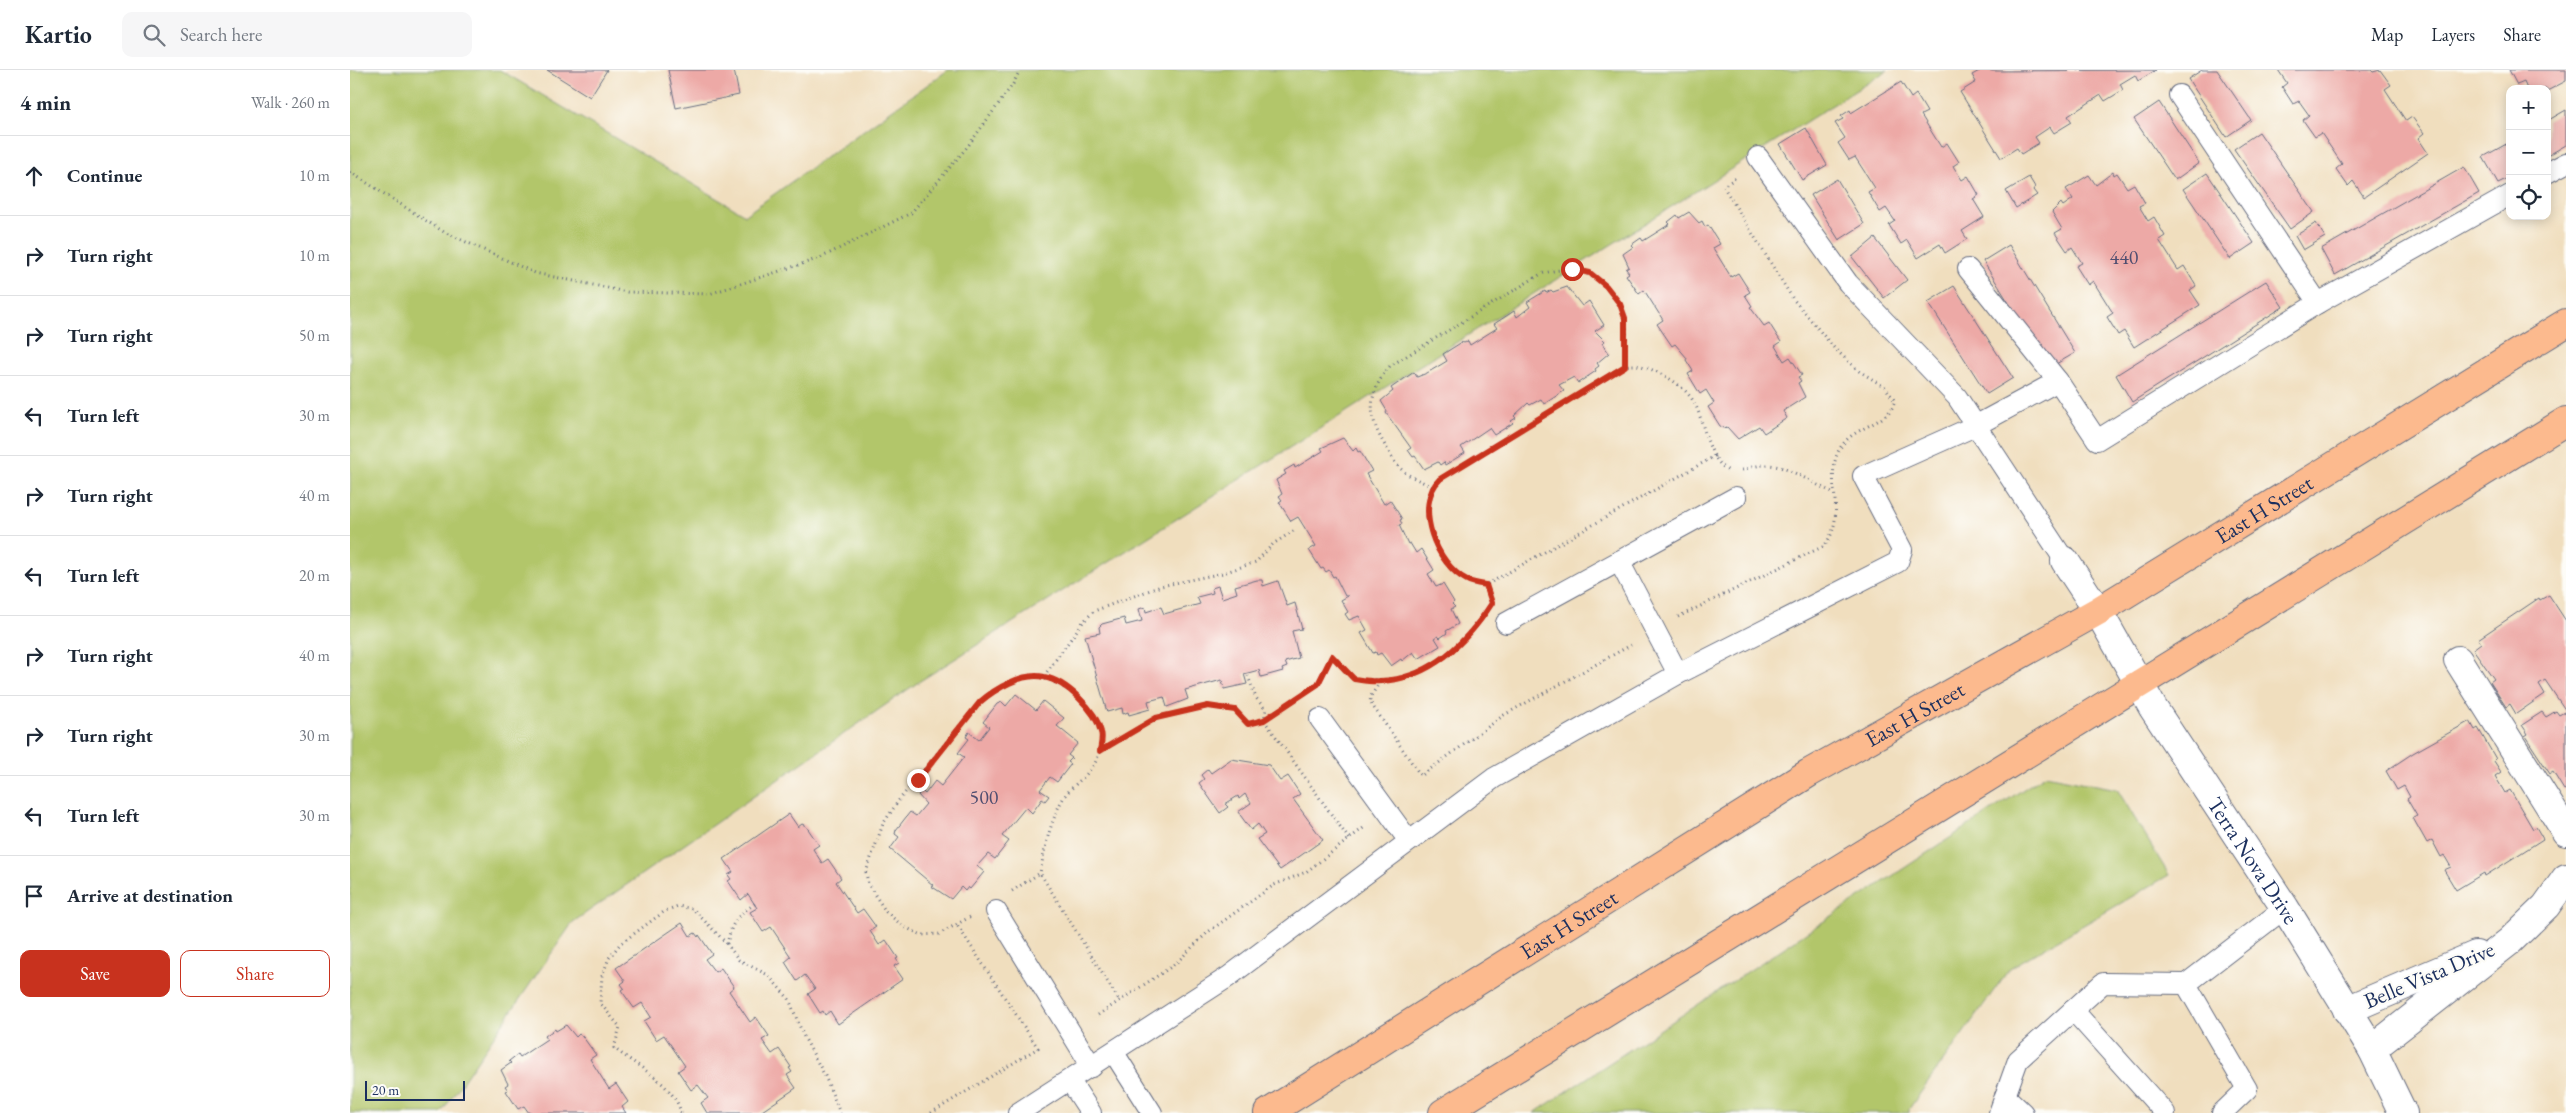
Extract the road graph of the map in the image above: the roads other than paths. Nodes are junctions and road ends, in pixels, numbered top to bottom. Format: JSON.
{"nodes":[{"id":1,"x":2178,"y":95,"type":"dead end"},
{"id":2,"x":1758,"y":157,"type":"dead end"},
{"id":3,"x":2566,"y":163,"type":"edge"},
{"id":4,"x":2551,"y":172,"type":"edge"},
{"id":5,"x":2506,"y":197,"type":"edge"},
{"id":6,"x":1968,"y":269,"type":"dead end"},
{"id":7,"x":2318,"y":303,"type":"junction"},
{"id":8,"x":2566,"y":324,"type":"edge"},
{"id":9,"x":2058,"y":381,"type":"junction"},
{"id":10,"x":2566,"y":421,"type":"edge"},
{"id":11,"x":1975,"y":426,"type":"junction"},
{"id":12,"x":1736,"y":497,"type":"dead end"},
{"id":13,"x":2065,"y":561,"type":"joint"},
{"id":14,"x":1619,"y":562,"type":"junction"},
{"id":15,"x":2098,"y":611,"type":"junction"},
{"id":16,"x":1506,"y":623,"type":"dead end"},
{"id":17,"x":2458,"y":660,"type":"dead end"},
{"id":18,"x":1678,"y":674,"type":"junction"},
{"id":19,"x":2140,"y":685,"type":"junction"},
{"id":20,"x":1320,"y":719,"type":"dead end"},
{"id":21,"x":2566,"y":832,"type":"edge"},
{"id":22,"x":1409,"y":841,"type":"junction"},
{"id":23,"x":2566,"y":878,"type":"edge"},
{"id":24,"x":2285,"y":908,"type":"junction"},
{"id":25,"x":996,"y":911,"type":"dead end"},
{"id":26,"x":2510,"y":940,"type":"junction"},
{"id":27,"x":2186,"y":984,"type":"junction"},
{"id":28,"x":2073,"y":1010,"type":"junction"},
{"id":29,"x":2347,"y":1010,"type":"junction"},
{"id":30,"x":2372,"y":1049,"type":"junction"},
{"id":31,"x":1114,"y":1054,"type":"junction"},
{"id":32,"x":1092,"y":1067,"type":"junction"},
{"id":33,"x":1070,"y":1081,"type":"junction"},
{"id":34,"x":2002,"y":1104,"type":"edge"},
{"id":35,"x":1018,"y":1113,"type":"edge"},
{"id":36,"x":1091,"y":1113,"type":"edge"},
{"id":37,"x":1152,"y":1113,"type":"edge"},
{"id":38,"x":1268,"y":1113,"type":"edge"},
{"id":39,"x":1443,"y":1113,"type":"edge"},
{"id":40,"x":2023,"y":1113,"type":"edge"},
{"id":41,"x":2165,"y":1113,"type":"edge"},
{"id":42,"x":2222,"y":1113,"type":"edge"},
{"id":43,"x":2403,"y":1113,"type":"edge"}],
"edges":[{"from":1,"to":7,"type":"lane"},
{"from":2,"to":11,"type":"lane"},
{"from":3,"to":4,"type":"lane"},
{"from":5,"to":7,"type":"lane"},
{"from":6,"to":9,"type":"lane"},
{"from":7,"to":9,"type":"lane"},
{"from":8,"to":15,"type":"main road","name":"East H Street"},
{"from":9,"to":11,"type":"lane"},
{"from":10,"to":19,"type":"main road"},
{"from":11,"to":13,"type":"lane"},
{"from":11,"to":18,"type":"lane"},
{"from":12,"to":14,"type":"lane"},
{"from":13,"to":15,"type":"street","name":"Terra Nova Drive"},
{"from":14,"to":16,"type":"lane"},
{"from":14,"to":18,"type":"lane"},
{"from":15,"to":19,"type":"street","name":"Terra Nova Drive"},
{"from":15,"to":38,"type":"main road","name":"East H Street"},
{"from":17,"to":21,"type":"street"},
{"from":18,"to":22,"type":"lane"},
{"from":19,"to":24,"type":"street","name":"Terra Nova Drive"},
{"from":19,"to":39,"type":"main road"},
{"from":20,"to":22,"type":"lane"},
{"from":22,"to":31,"type":"lane"},
{"from":23,"to":26,"type":"street","name":"Belle Vista Drive"},
{"from":24,"to":27,"type":"lane"},
{"from":24,"to":29,"type":"street","name":"Terra Nova Drive"},
{"from":25,"to":32,"type":"lane"},
{"from":26,"to":29,"type":"street","name":"Belle Vista Drive"},
{"from":26,"to":30,"type":"street","name":"Belle Vista Drive"},
{"from":27,"to":28,"type":"lane"},
{"from":27,"to":42,"type":"lane"},
{"from":28,"to":34,"type":"lane"},
{"from":28,"to":41,"type":"lane"},
{"from":29,"to":30,"type":"street","name":"Terra Nova Drive"},
{"from":30,"to":43,"type":"street","name":"Terra Nova Drive"},
{"from":31,"to":32,"type":"lane"},
{"from":31,"to":37,"type":"lane"},
{"from":32,"to":33,"type":"lane"},
{"from":33,"to":35,"type":"lane"},
{"from":33,"to":36,"type":"lane"},
{"from":34,"to":40,"type":"lane"}]}
